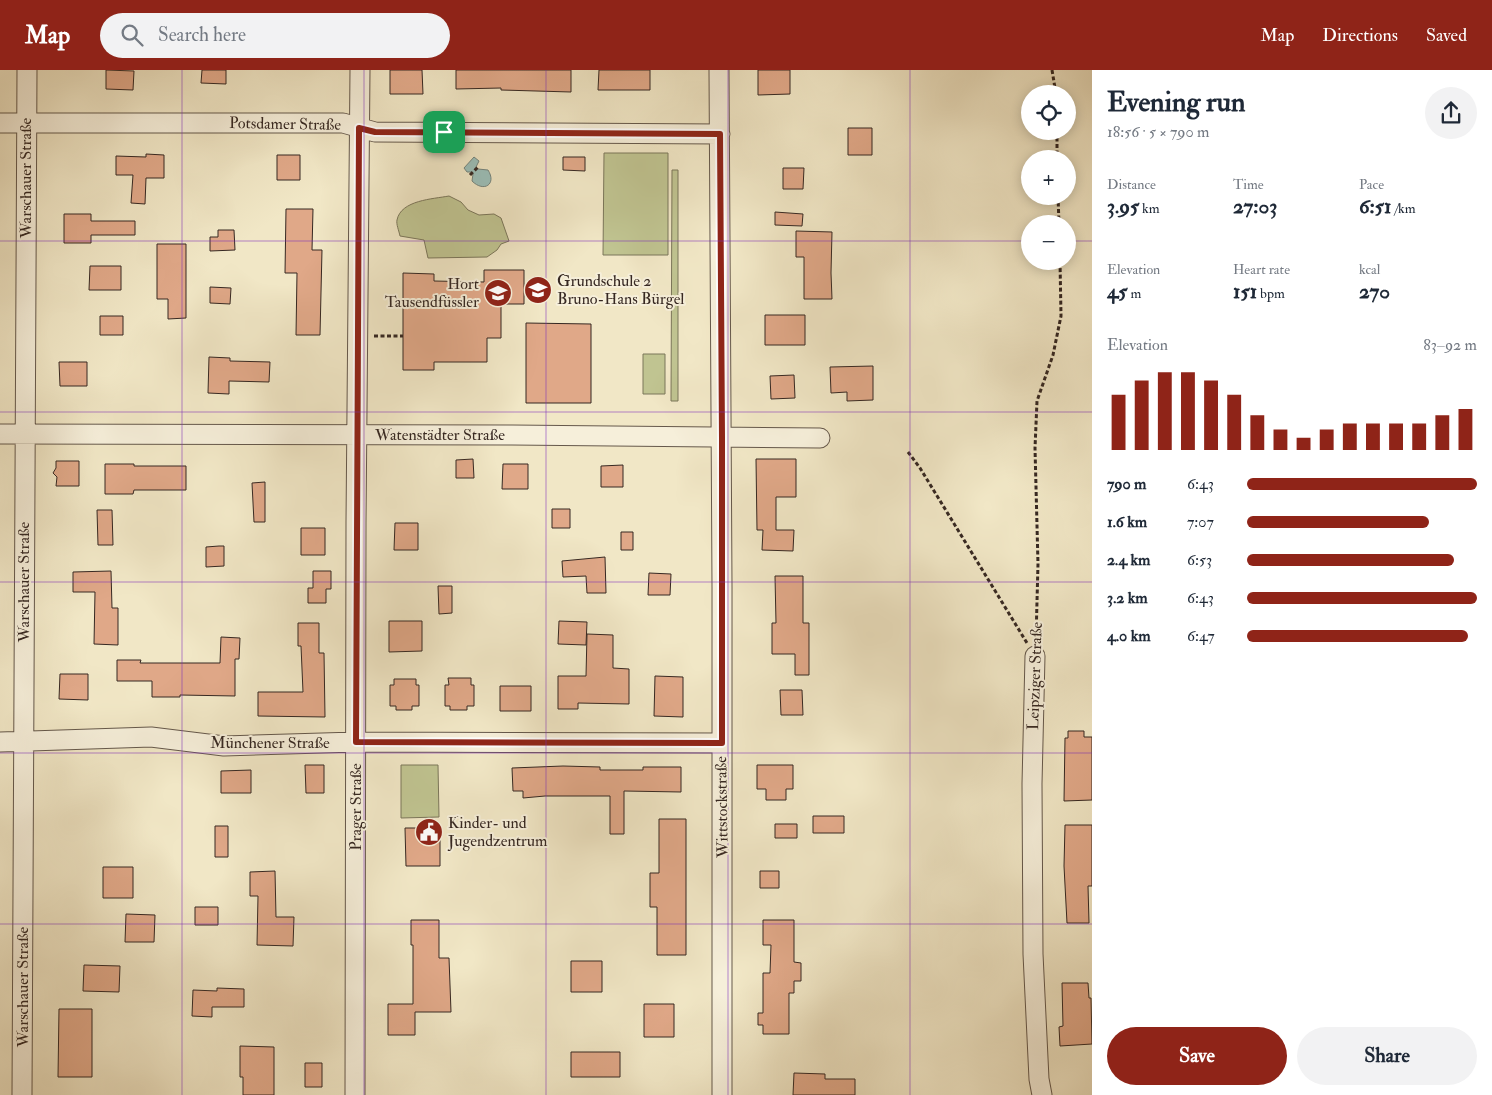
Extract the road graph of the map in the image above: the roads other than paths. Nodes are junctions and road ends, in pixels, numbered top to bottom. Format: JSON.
{"nodes":[{"id":1,"x":27,"y":70,"type":"edge"},
{"id":2,"x":360,"y":70,"type":"edge"},
{"id":3,"x":719,"y":70,"type":"edge"},
{"id":4,"x":0,"y":123,"type":"edge"},
{"id":5,"x":27,"y":123,"type":"junction"},
{"id":6,"x":359,"y":128,"type":"junction"},
{"id":7,"x":720,"y":134,"type":"junction"},
{"id":8,"x":0,"y":434,"type":"edge"},
{"id":9,"x":24,"y":434,"type":"junction"},
{"id":10,"x":358,"y":435,"type":"junction"},
{"id":11,"x":722,"y":437,"type":"junction"},
{"id":12,"x":820,"y":438,"type":"dead end"},
{"id":13,"x":1035,"y":656,"type":"road end"},
{"id":14,"x":0,"y":742,"type":"edge"},
{"id":15,"x":24,"y":742,"type":"junction"},
{"id":16,"x":356,"y":742,"type":"junction"},
{"id":17,"x":722,"y":743,"type":"junction"},
{"id":18,"x":22,"y":1095,"type":"edge"},
{"id":19,"x":355,"y":1095,"type":"edge"},
{"id":20,"x":722,"y":1095,"type":"edge"},
{"id":21,"x":1042,"y":1095,"type":"edge"}],
"edges":[{"from":1,"to":5,"type":"street","name":"Warschauer Straße"},
{"from":2,"to":6,"type":"street","name":"Prager Straße"},
{"from":3,"to":7,"type":"street","name":"Wittstockstraße"},
{"from":4,"to":5,"type":"street","name":"Potsdamer Straße"},
{"from":5,"to":6,"type":"street","name":"Potsdamer Straße"},
{"from":5,"to":9,"type":"street","name":"Warschauer Straße"},
{"from":6,"to":7,"type":"street","name":"Potsdamer Straße"},
{"from":6,"to":10,"type":"street","name":"Prager Straße"},
{"from":7,"to":11,"type":"street","name":"Wittstockstraße"},
{"from":8,"to":9,"type":"street","name":"Watenstädter Straße"},
{"from":9,"to":10,"type":"street","name":"Watenstädter Straße"},
{"from":9,"to":15,"type":"street","name":"Warschauer Straße"},
{"from":10,"to":11,"type":"street","name":"Watenstädter Straße"},
{"from":10,"to":16,"type":"street","name":"Prager Straße"},
{"from":11,"to":12,"type":"street","name":"Watenstädter Straße"},
{"from":11,"to":17,"type":"street","name":"Wittstockstraße"},
{"from":13,"to":21,"type":"street","name":"Leipziger Straße"},
{"from":14,"to":15,"type":"street","name":"Münchener Straße"},
{"from":15,"to":16,"type":"street","name":"Münchener Straße"},
{"from":15,"to":18,"type":"street","name":"Warschauer Straße"},
{"from":16,"to":17,"type":"street","name":"Münchener Straße"},
{"from":16,"to":19,"type":"street","name":"Prager Straße"},
{"from":17,"to":20,"type":"street","name":"Wittstockstraße"}]}
